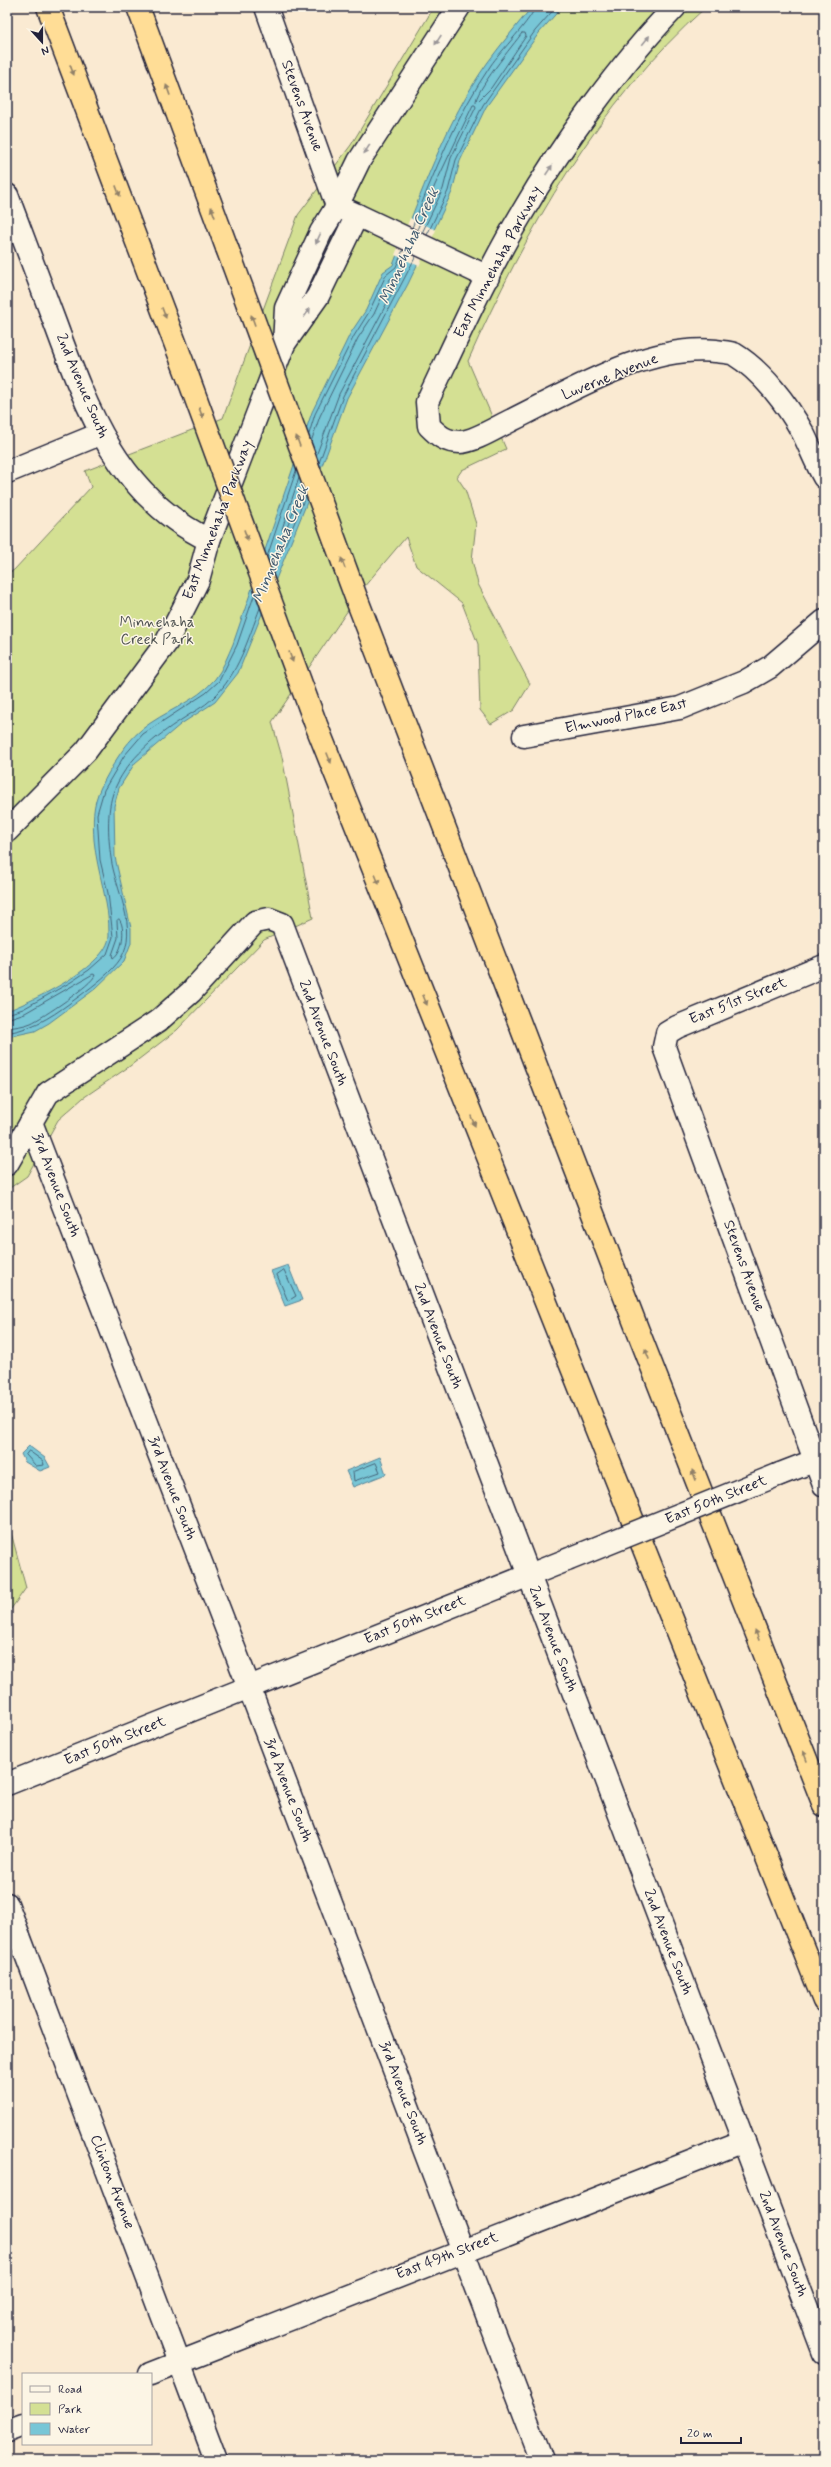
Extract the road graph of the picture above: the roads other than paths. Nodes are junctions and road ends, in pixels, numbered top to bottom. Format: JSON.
{"nodes":[{"id":1,"x":48,"y":7,"type":"edge"},
{"id":2,"x":138,"y":7,"type":"edge"},
{"id":3,"x":266,"y":7,"type":"edge"},
{"id":4,"x":459,"y":7,"type":"edge"},
{"id":5,"x":675,"y":7,"type":"edge"},
{"id":6,"x":7,"y":195,"type":"edge"},
{"id":7,"x":337,"y":206,"type":"junction"},
{"id":8,"x":357,"y":215,"type":"junction"},
{"id":9,"x":488,"y":276,"type":"junction"},
{"id":10,"x":284,"y":344,"type":"junction"},
{"id":11,"x":427,"y":402,"type":"joint"},
{"id":12,"x":100,"y":434,"type":"junction"},
{"id":13,"x":7,"y":472,"type":"edge"},
{"id":14,"x":822,"y":476,"type":"edge"},
{"id":15,"x":209,"y":540,"type":"junction"},
{"id":16,"x":824,"y":604,"type":"edge"},
{"id":17,"x":824,"y":620,"type":"edge"},
{"id":18,"x":796,"y":646,"type":"junction"},
{"id":19,"x":524,"y":736,"type":"dead end"},
{"id":20,"x":7,"y":831,"type":"edge"},
{"id":21,"x":824,"y":966,"type":"edge"},
{"id":22,"x":664,"y":1047,"type":"joint"},
{"id":23,"x":31,"y":1122,"type":"junction"},
{"id":24,"x":7,"y":1164,"type":"edge"},
{"id":25,"x":819,"y":1459,"type":"edge"},
{"id":26,"x":824,"y":1485,"type":"edge"},
{"id":27,"x":529,"y":1575,"type":"junction"},
{"id":28,"x":249,"y":1687,"type":"junction"},
{"id":29,"x":7,"y":1784,"type":"edge"},
{"id":30,"x":824,"y":1805,"type":"edge"},
{"id":31,"x":7,"y":1904,"type":"edge"},
{"id":32,"x":824,"y":2001,"type":"edge"},
{"id":33,"x":744,"y":2140,"type":"junction"},
{"id":34,"x":463,"y":2250,"type":"junction"},
{"id":35,"x":824,"y":2353,"type":"edge"},
{"id":36,"x":180,"y":2362,"type":"junction"},
{"id":37,"x":152,"y":2373,"type":"edge"},
{"id":38,"x":22,"y":2425,"type":"edge"},
{"id":39,"x":7,"y":2431,"type":"edge"},
{"id":40,"x":216,"y":2460,"type":"edge"},
{"id":41,"x":542,"y":2460,"type":"edge"}],
"edges":[{"from":1,"to":32,"type":"highway","one_way":true,"bridge":true},
{"from":30,"to":2,"type":"highway","one_way":true,"bridge":true},
{"from":3,"to":7,"type":"street","name":"Stevens Avenue"},
{"from":4,"to":7,"type":"street","name":"East Minnehaha Parkway","one_way":true},
{"from":9,"to":5,"type":"street","name":"East Minnehaha Parkway","one_way":true},
{"from":6,"to":12,"type":"street","name":"2nd Avenue South"},
{"from":7,"to":8,"type":"street"},
{"from":7,"to":10,"type":"street","name":"East Minnehaha Parkway","one_way":true},
{"from":8,"to":9,"type":"street"},
{"from":10,"to":8,"type":"street","name":"East Minnehaha Parkway","one_way":true},
{"from":9,"to":11,"type":"street","name":"East Minnehaha Parkway"},
{"from":10,"to":15,"type":"street","name":"East Minnehaha Parkway"},
{"from":11,"to":14,"type":"street","name":"Luverne Avenue"},
{"from":12,"to":13,"type":"street"},
{"from":12,"to":15,"type":"street","name":"2nd Avenue South"},
{"from":15,"to":20,"type":"street","name":"East Minnehaha Parkway"},
{"from":16,"to":18,"type":"street"},
{"from":17,"to":18,"type":"street","name":"Elmwood Place East"},
{"from":18,"to":19,"type":"street","name":"Elmwood Place East"},
{"from":21,"to":22,"type":"street","name":"East 51st Street"},
{"from":22,"to":25,"type":"street","name":"Stevens Avenue"},
{"from":23,"to":24,"type":"street"},
{"from":23,"to":27,"type":"street","name":"2nd Avenue South"},
{"from":23,"to":28,"type":"street","name":"3rd Avenue South"},
{"from":25,"to":26,"type":"street","name":"Stevens Avenue"},
{"from":25,"to":27,"type":"street","name":"East 50th Street","bridge":true},
{"from":27,"to":28,"type":"street","name":"East 50th Street"},
{"from":27,"to":33,"type":"street","name":"2nd Avenue South"},
{"from":28,"to":29,"type":"street","name":"East 50th Street"},
{"from":28,"to":34,"type":"street","name":"3rd Avenue South"},
{"from":31,"to":36,"type":"street","name":"Clinton Avenue"},
{"from":33,"to":34,"type":"street","name":"East 49th Street"},
{"from":33,"to":35,"type":"street","name":"2nd Avenue South"},
{"from":34,"to":36,"type":"street","name":"East 49th Street"},
{"from":34,"to":41,"type":"street","name":"3rd Avenue South"},
{"from":36,"to":37,"type":"street","name":"East 49th Street"},
{"from":36,"to":40,"type":"street","name":"Clinton Avenue"},
{"from":38,"to":39,"type":"street"}]}
